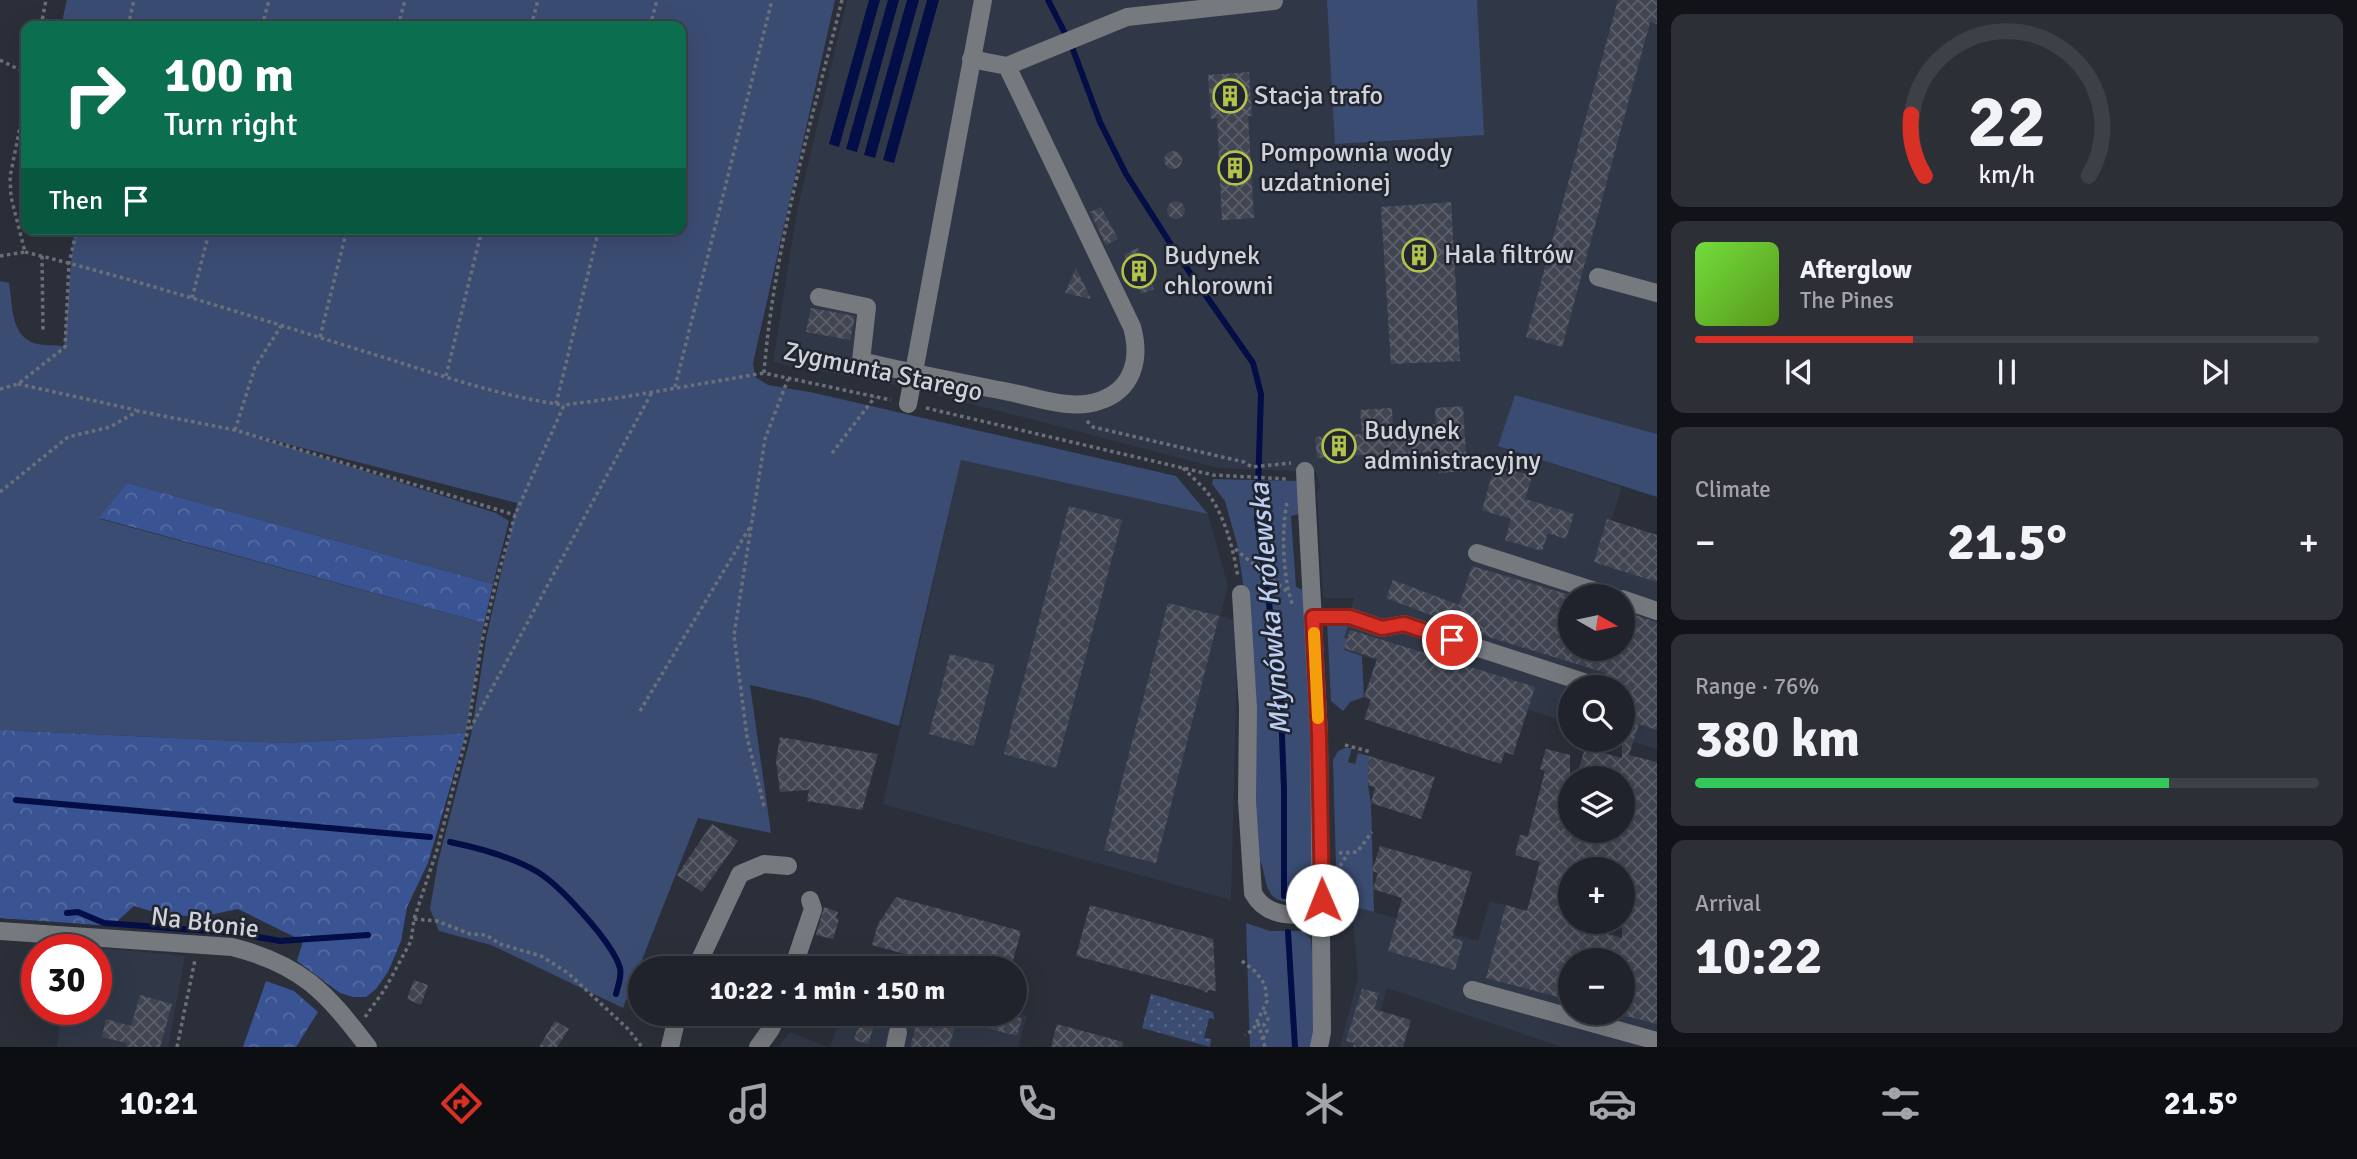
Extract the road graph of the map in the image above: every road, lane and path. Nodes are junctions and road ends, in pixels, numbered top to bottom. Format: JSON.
{"nodes":[{"id":1,"x":46,"y":0,"type":"edge"},
{"id":2,"x":134,"y":0,"type":"edge"},
{"id":3,"x":269,"y":0,"type":"edge"},
{"id":4,"x":405,"y":0,"type":"edge"},
{"id":5,"x":538,"y":0,"type":"edge"},
{"id":6,"x":657,"y":0,"type":"edge"},
{"id":7,"x":772,"y":0,"type":"edge"},
{"id":8,"x":842,"y":0,"type":"edge"},
{"id":9,"x":984,"y":0,"type":"edge"},
{"id":10,"x":1274,"y":1,"type":"edge"},
{"id":11,"x":42,"y":21,"type":"edge"},
{"id":12,"x":129,"y":21,"type":"edge"},
{"id":13,"x":263,"y":21,"type":"edge"},
{"id":14,"x":399,"y":21,"type":"edge"},
{"id":15,"x":532,"y":21,"type":"edge"},
{"id":16,"x":651,"y":21,"type":"edge"},
{"id":17,"x":971,"y":59,"type":"junction"},
{"id":18,"x":0,"y":60,"type":"edge"},
{"id":19,"x":1007,"y":66,"type":"junction"},
{"id":20,"x":21,"y":70,"type":"edge"},
{"id":21,"x":21,"y":122,"type":"edge"},
{"id":22,"x":76,"y":235,"type":"edge"},
{"id":23,"x":208,"y":235,"type":"edge"},
{"id":24,"x":346,"y":235,"type":"edge"},
{"id":25,"x":481,"y":235,"type":"edge"},
{"id":26,"x":598,"y":235,"type":"edge"},
{"id":27,"x":25,"y":252,"type":"junction"},
{"id":28,"x":0,"y":256,"type":"edge"},
{"id":29,"x":41,"y":256,"type":"junction"},
{"id":30,"x":69,"y":262,"type":"junction"},
{"id":31,"x":1598,"y":277,"type":"dead end"},
{"id":32,"x":1657,"y":293,"type":"edge"},
{"id":33,"x":819,"y":298,"type":"dead end"},
{"id":34,"x":192,"y":299,"type":"junction"},
{"id":35,"x":281,"y":326,"type":"junction"},
{"id":36,"x":43,"y":331,"type":"dead end"},
{"id":37,"x":320,"y":337,"type":"junction"},
{"id":38,"x":764,"y":373,"type":"junction"},
{"id":39,"x":914,"y":374,"type":"junction"},
{"id":40,"x":446,"y":376,"type":"junction"},
{"id":41,"x":788,"y":379,"type":"junction"},
{"id":42,"x":18,"y":384,"type":"junction"},
{"id":43,"x":675,"y":387,"type":"junction"},
{"id":44,"x":0,"y":388,"type":"edge"},
{"id":45,"x":652,"y":392,"type":"junction"},
{"id":46,"x":875,"y":397,"type":"junction"},
{"id":47,"x":1067,"y":403,"type":"junction"},
{"id":48,"x":556,"y":404,"type":"junction"},
{"id":49,"x":908,"y":404,"type":"junction"},
{"id":50,"x":564,"y":405,"type":"junction"},
{"id":51,"x":138,"y":411,"type":"junction"},
{"id":52,"x":234,"y":430,"type":"junction"},
{"id":53,"x":832,"y":453,"type":"dead end"},
{"id":54,"x":1181,"y":467,"type":"junction"},
{"id":55,"x":1300,"y":473,"type":"junction"},
{"id":56,"x":0,"y":492,"type":"edge"},
{"id":57,"x":515,"y":515,"type":"junction"},
{"id":58,"x":751,"y":525,"type":"junction"},
{"id":59,"x":1233,"y":548,"type":"junction"},
{"id":60,"x":1477,"y":553,"type":"dead end"},
{"id":61,"x":1574,"y":584,"type":"edge"},
{"id":62,"x":1288,"y":592,"type":"junction"},
{"id":63,"x":1241,"y":594,"type":"joint"},
{"id":64,"x":1635,"y":604,"type":"edge"},
{"id":65,"x":1312,"y":610,"type":"junction"},
{"id":66,"x":1657,"y":611,"type":"edge"},
{"id":67,"x":1562,"y":675,"type":"edge"},
{"id":68,"x":640,"y":711,"type":"dead end"},
{"id":69,"x":467,"y":734,"type":"junction"},
{"id":70,"x":1345,"y":745,"type":"dead end"},
{"id":71,"x":1371,"y":751,"type":"dead end"},
{"id":72,"x":764,"y":806,"type":"dead end"},
{"id":73,"x":1372,"y":832,"type":"dead end"},
{"id":74,"x":1343,"y":853,"type":"dead end"},
{"id":75,"x":788,"y":866,"type":"dead end"},
{"id":76,"x":810,"y":900,"type":"dead end"},
{"id":77,"x":1322,"y":915,"type":"junction"},
{"id":78,"x":414,"y":919,"type":"junction"},
{"id":79,"x":0,"y":931,"type":"edge"},
{"id":80,"x":199,"y":945,"type":"junction"},
{"id":81,"x":702,"y":956,"type":"edge"},
{"id":82,"x":797,"y":956,"type":"edge"},
{"id":83,"x":1242,"y":961,"type":"dead end"},
{"id":84,"x":1472,"y":990,"type":"dead end"},
{"id":85,"x":370,"y":1009,"type":"dead end"},
{"id":86,"x":1264,"y":1010,"type":"junction"},
{"id":87,"x":1257,"y":1021,"type":"junction"},
{"id":88,"x":675,"y":1026,"type":"edge"},
{"id":89,"x":772,"y":1026,"type":"edge"},
{"id":90,"x":1245,"y":1035,"type":"dead end"},
{"id":91,"x":1657,"y":1041,"type":"edge"},
{"id":92,"x":1263,"y":1044,"type":"edge"},
{"id":93,"x":177,"y":1047,"type":"edge"},
{"id":94,"x":368,"y":1047,"type":"edge"},
{"id":95,"x":642,"y":1047,"type":"edge"},
{"id":96,"x":670,"y":1047,"type":"edge"},
{"id":97,"x":758,"y":1047,"type":"edge"},
{"id":98,"x":1319,"y":1047,"type":"edge"}],
"edges":[{"from":1,"to":11,"type":"path"},
{"from":2,"to":12,"type":"path"},
{"from":3,"to":13,"type":"path"},
{"from":4,"to":14,"type":"path"},
{"from":5,"to":15,"type":"path"},
{"from":6,"to":16,"type":"path"},
{"from":7,"to":43,"type":"path"},
{"from":8,"to":38,"type":"path","name":"Zygmunta Starego"},
{"from":9,"to":17,"type":"street"},
{"from":10,"to":19,"type":"street"},
{"from":17,"to":19,"type":"street"},
{"from":17,"to":39,"type":"street"},
{"from":18,"to":20,"type":"path"},
{"from":19,"to":47,"type":"street"},
{"from":21,"to":27,"type":"path"},
{"from":22,"to":30,"type":"path"},
{"from":23,"to":34,"type":"path"},
{"from":24,"to":37,"type":"path"},
{"from":25,"to":40,"type":"path"},
{"from":26,"to":48,"type":"path"},
{"from":27,"to":28,"type":"path"},
{"from":27,"to":29,"type":"path"},
{"from":29,"to":30,"type":"path"},
{"from":29,"to":36,"type":"path"},
{"from":30,"to":34,"type":"path"},
{"from":30,"to":42,"type":"path"},
{"from":31,"to":32,"type":"street"},
{"from":33,"to":39,"type":"street"},
{"from":34,"to":35,"type":"path"},
{"from":35,"to":37,"type":"path"},
{"from":35,"to":52,"type":"path"},
{"from":37,"to":40,"type":"path"},
{"from":38,"to":41,"type":"path","name":"Zygmunta Starego"},
{"from":38,"to":43,"type":"path"},
{"from":39,"to":47,"type":"street"},
{"from":39,"to":49,"type":"street"},
{"from":40,"to":48,"type":"path"},
{"from":41,"to":46,"type":"path","name":"Zygmunta Starego"},
{"from":41,"to":58,"type":"path"},
{"from":42,"to":44,"type":"path"},
{"from":42,"to":51,"type":"path"},
{"from":43,"to":45,"type":"path"},
{"from":45,"to":50,"type":"path"},
{"from":45,"to":69,"type":"path"},
{"from":46,"to":49,"type":"path","name":"Zygmunta Starego"},
{"from":46,"to":53,"type":"path"},
{"from":47,"to":55,"type":"path"},
{"from":48,"to":50,"type":"path"},
{"from":49,"to":54,"type":"path","name":"Zygmunta Starego"},
{"from":50,"to":57,"type":"path"},
{"from":51,"to":52,"type":"path"},
{"from":51,"to":56,"type":"path"},
{"from":52,"to":57,"type":"path"},
{"from":54,"to":55,"type":"path","name":"Zygmunta Starego"},
{"from":54,"to":59,"type":"path"},
{"from":55,"to":62,"type":"path"},
{"from":55,"to":65,"type":"street"},
{"from":57,"to":69,"type":"path"},
{"from":58,"to":68,"type":"path"},
{"from":58,"to":72,"type":"path"},
{"from":59,"to":62,"type":"path"},
{"from":59,"to":63,"type":"path"},
{"from":60,"to":61,"type":"street"},
{"from":62,"to":65,"type":"path"},
{"from":63,"to":77,"type":"street"},
{"from":64,"to":66,"type":"street"},
{"from":65,"to":67,"type":"street"},
{"from":65,"to":77,"type":"street"},
{"from":69,"to":78,"type":"path"},
{"from":70,"to":71,"type":"path"},
{"from":73,"to":74,"type":"path"},
{"from":75,"to":81,"type":"street"},
{"from":76,"to":82,"type":"street"},
{"from":77,"to":98,"type":"street"},
{"from":78,"to":85,"type":"path"},
{"from":78,"to":95,"type":"path"},
{"from":79,"to":80,"type":"street","name":"Na Błonie"},
{"from":80,"to":93,"type":"path"},
{"from":80,"to":94,"type":"street","name":"Na Błonie"},
{"from":83,"to":86,"type":"path"},
{"from":84,"to":91,"type":"street"},
{"from":86,"to":87,"type":"path"},
{"from":86,"to":92,"type":"path"},
{"from":87,"to":90,"type":"path"},
{"from":87,"to":92,"type":"path"},
{"from":88,"to":96,"type":"street"},
{"from":89,"to":97,"type":"street"}]}
